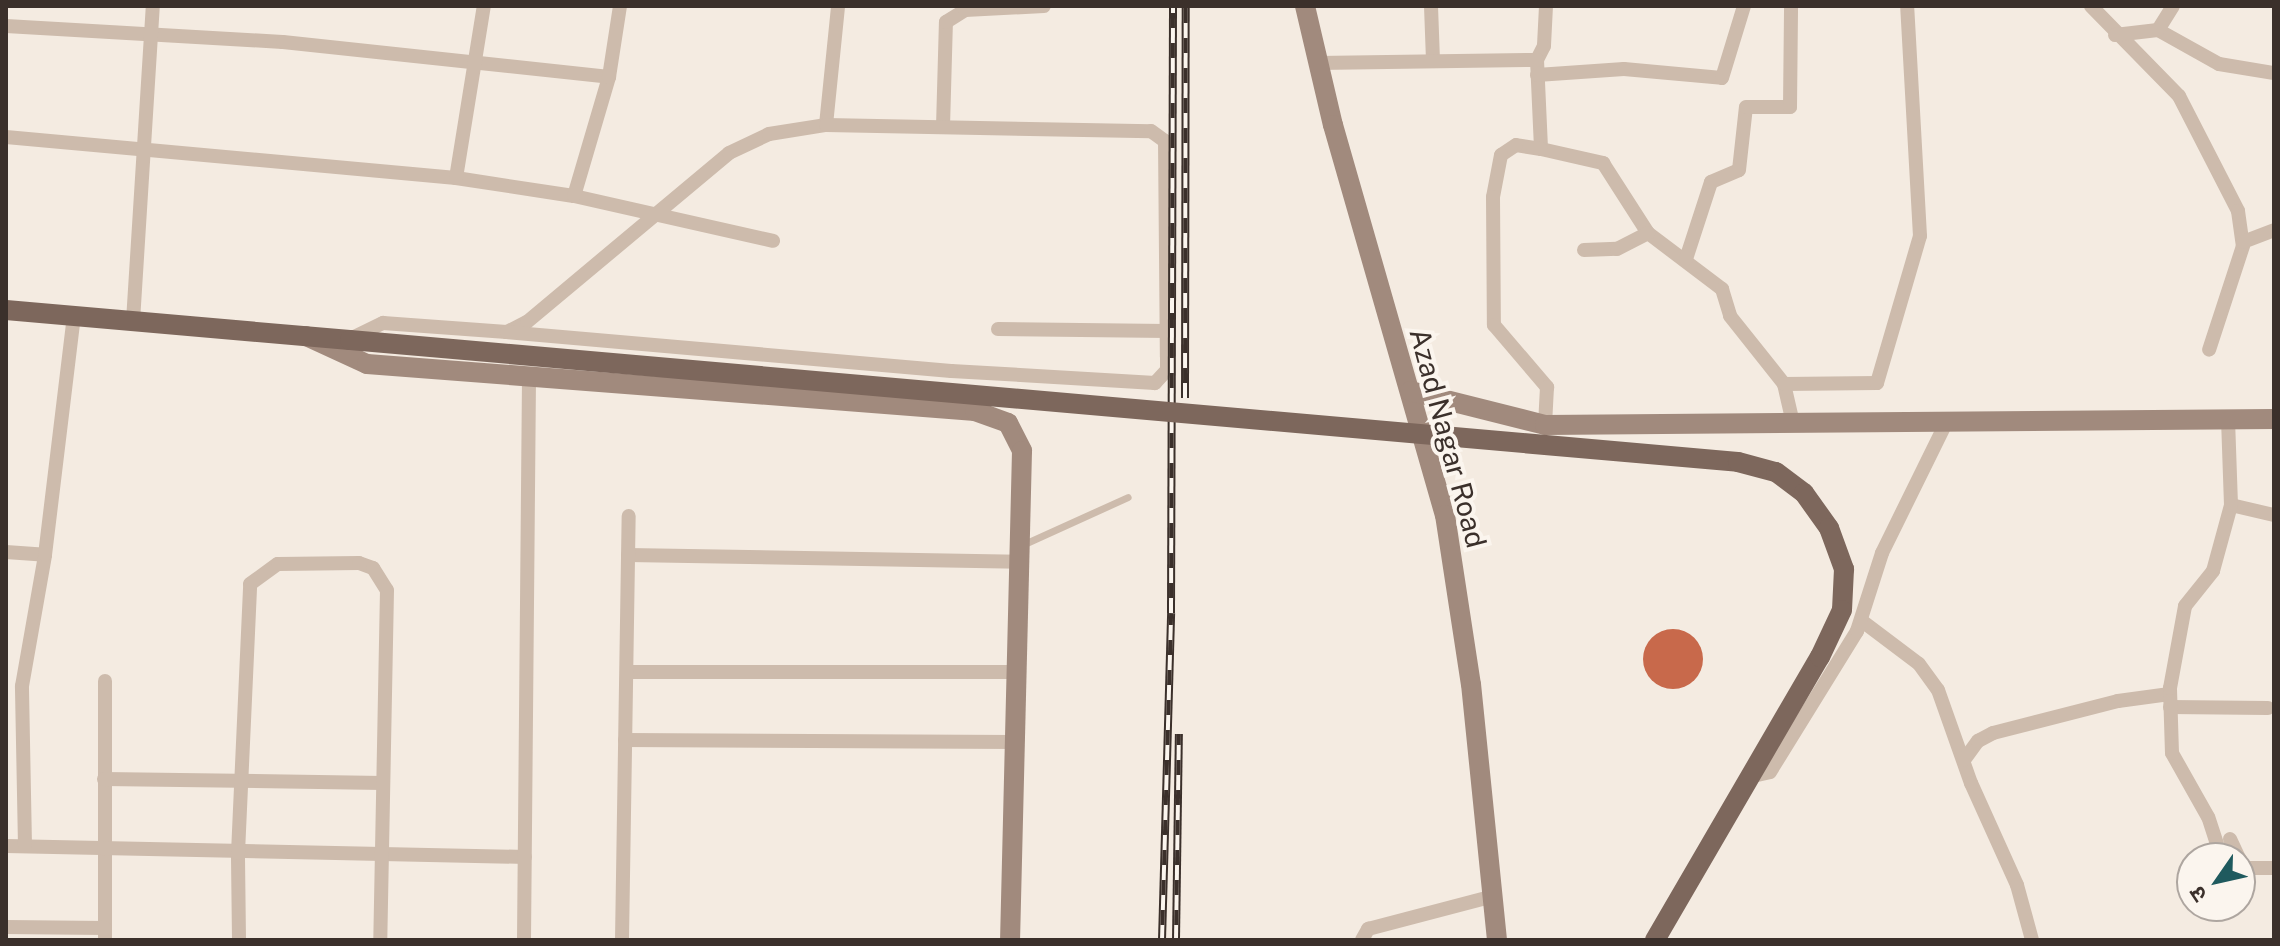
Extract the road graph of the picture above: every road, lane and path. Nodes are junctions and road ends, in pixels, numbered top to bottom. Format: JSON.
{"nodes":[{"id":1,"x":153,"y":6,"type":"edge"},
{"id":2,"x":484,"y":6,"type":"edge"},
{"id":3,"x":620,"y":6,"type":"edge"},
{"id":4,"x":838,"y":6,"type":"edge"},
{"id":5,"x":1044,"y":6,"type":"edge"},
{"id":6,"x":1305,"y":6,"type":"edge"},
{"id":7,"x":1431,"y":6,"type":"edge"},
{"id":8,"x":1546,"y":6,"type":"edge"},
{"id":9,"x":1744,"y":6,"type":"edge"},
{"id":10,"x":1791,"y":6,"type":"edge"},
{"id":11,"x":1907,"y":6,"type":"edge"},
{"id":12,"x":2091,"y":6,"type":"edge"},
{"id":13,"x":2173,"y":6,"type":"edge"},
{"id":14,"x":6,"y":26,"type":"edge"},
{"id":15,"x":2158,"y":30,"type":"junction"},
{"id":16,"x":2115,"y":35,"type":"junction"},
{"id":17,"x":151,"y":36,"type":"junction"},
{"id":18,"x":1433,"y":61,"type":"junction"},
{"id":19,"x":477,"y":62,"type":"junction"},
{"id":20,"x":1318,"y":63,"type":"junction"},
{"id":21,"x":1537,"y":68,"type":"junction"},
{"id":22,"x":2274,"y":73,"type":"edge"},
{"id":23,"x":609,"y":77,"type":"junction"},
{"id":24,"x":826,"y":125,"type":"junction"},
{"id":25,"x":943,"y":127,"type":"junction"},
{"id":26,"x":6,"y":137,"type":"edge"},
{"id":27,"x":144,"y":148,"type":"junction"},
{"id":28,"x":1541,"y":149,"type":"junction"},
{"id":29,"x":456,"y":178,"type":"junction"},
{"id":30,"x":574,"y":196,"type":"junction"},
{"id":31,"x":652,"y":217,"type":"junction"},
{"id":32,"x":2274,"y":230,"type":"edge"},
{"id":33,"x":1648,"y":233,"type":"junction"},
{"id":34,"x":773,"y":241,"type":"dead end"},
{"id":35,"x":2243,"y":242,"type":"junction"},
{"id":36,"x":1584,"y":250,"type":"dead end"},
{"id":37,"x":1686,"y":259,"type":"junction"},
{"id":38,"x":6,"y":310,"type":"edge"},
{"id":39,"x":74,"y":315,"type":"junction"},
{"id":40,"x":133,"y":321,"type":"junction"},
{"id":41,"x":998,"y":329,"type":"dead end"},
{"id":42,"x":1167,"y":331,"type":"junction"},
{"id":43,"x":507,"y":332,"type":"junction"},
{"id":44,"x":306,"y":336,"type":"junction"},
{"id":45,"x":350,"y":340,"type":"junction"},
{"id":46,"x":2209,"y":350,"type":"dead end"},
{"id":47,"x":529,"y":376,"type":"junction"},
{"id":48,"x":1784,"y":384,"type":"junction"},
{"id":49,"x":1410,"y":391,"type":"junction"},
{"id":50,"x":2228,"y":419,"type":"junction"},
{"id":51,"x":2274,"y":419,"type":"edge"},
{"id":52,"x":1947,"y":421,"type":"junction"},
{"id":53,"x":1793,"y":423,"type":"junction"},
{"id":54,"x":1545,"y":425,"type":"junction"},
{"id":55,"x":1128,"y":497,"type":"dead end"},
{"id":56,"x":2231,"y":505,"type":"junction"},
{"id":57,"x":2274,"y":515,"type":"edge"},
{"id":58,"x":629,"y":516,"type":"dead end"},
{"id":59,"x":6,"y":552,"type":"edge"},
{"id":60,"x":1019,"y":554,"type":"junction"},
{"id":61,"x":45,"y":555,"type":"junction"},
{"id":62,"x":628,"y":555,"type":"junction"},
{"id":63,"x":1862,"y":621,"type":"junction"},
{"id":64,"x":627,"y":672,"type":"junction"},
{"id":65,"x":1017,"y":672,"type":"junction"},
{"id":66,"x":105,"y":681,"type":"dead end"},
{"id":67,"x":2170,"y":701,"type":"junction"},
{"id":68,"x":2268,"y":708,"type":"dead end"},
{"id":69,"x":625,"y":740,"type":"junction"},
{"id":70,"x":1015,"y":742,"type":"junction"},
{"id":71,"x":1964,"y":760,"type":"junction"},
{"id":72,"x":1753,"y":776,"type":"junction"},
{"id":73,"x":104,"y":779,"type":"junction"},
{"id":74,"x":240,"y":780,"type":"junction"},
{"id":75,"x":383,"y":783,"type":"junction"},
{"id":76,"x":2224,"y":842,"type":"edge"},
{"id":77,"x":6,"y":846,"type":"edge"},
{"id":78,"x":25,"y":846,"type":"junction"},
{"id":79,"x":104,"y":849,"type":"junction"},
{"id":80,"x":238,"y":853,"type":"junction"},
{"id":81,"x":382,"y":856,"type":"junction"},
{"id":82,"x":525,"y":857,"type":"junction"},
{"id":83,"x":1494,"y":896,"type":"junction"},
{"id":84,"x":6,"y":927,"type":"edge"},
{"id":85,"x":105,"y":934,"type":"edge"},
{"id":86,"x":239,"y":940,"type":"edge"},
{"id":87,"x":380,"y":940,"type":"edge"},
{"id":88,"x":524,"y":940,"type":"edge"},
{"id":89,"x":622,"y":940,"type":"edge"},
{"id":90,"x":1010,"y":940,"type":"edge"},
{"id":91,"x":1362,"y":940,"type":"edge"},
{"id":92,"x":1497,"y":940,"type":"edge"},
{"id":93,"x":1655,"y":940,"type":"edge"},
{"id":94,"x":2032,"y":940,"type":"edge"}],
"edges":[{"from":1,"to":17,"type":"street"},
{"from":2,"to":19,"type":"street"},
{"from":3,"to":23,"type":"street"},
{"from":4,"to":24,"type":"street"},
{"from":5,"to":25,"type":"street"},
{"from":6,"to":20,"type":"street","name":"Azad Nagar Road"},
{"from":7,"to":18,"type":"street"},
{"from":8,"to":21,"type":"street"},
{"from":9,"to":21,"type":"street"},
{"from":10,"to":37,"type":"street"},
{"from":11,"to":48,"type":"street"},
{"from":12,"to":16,"type":"street"},
{"from":13,"to":15,"type":"street"},
{"from":14,"to":17,"type":"street"},
{"from":15,"to":16,"type":"street"},
{"from":15,"to":22,"type":"street"},
{"from":16,"to":35,"type":"street"},
{"from":17,"to":19,"type":"street"},
{"from":17,"to":27,"type":"street"},
{"from":18,"to":20,"type":"street"},
{"from":18,"to":21,"type":"street"},
{"from":19,"to":23,"type":"street"},
{"from":19,"to":29,"type":"street"},
{"from":20,"to":49,"type":"street","name":"Azad Nagar Road"},
{"from":21,"to":28,"type":"street"},
{"from":23,"to":30,"type":"street"},
{"from":24,"to":25,"type":"street"},
{"from":24,"to":31,"type":"street"},
{"from":25,"to":42,"type":"street"},
{"from":26,"to":27,"type":"street"},
{"from":27,"to":29,"type":"street"},
{"from":27,"to":40,"type":"street"},
{"from":28,"to":33,"type":"street"},
{"from":28,"to":54,"type":"street"},
{"from":29,"to":30,"type":"street"},
{"from":30,"to":31,"type":"street"},
{"from":31,"to":34,"type":"street"},
{"from":31,"to":43,"type":"street"},
{"from":32,"to":35,"type":"street"},
{"from":33,"to":36,"type":"street"},
{"from":33,"to":37,"type":"street"},
{"from":35,"to":46,"type":"street"},
{"from":37,"to":48,"type":"street"},
{"from":38,"to":39,"type":"main road"},
{"from":39,"to":40,"type":"main road"},
{"from":39,"to":61,"type":"street"},
{"from":40,"to":44,"type":"main road"},
{"from":41,"to":42,"type":"street"},
{"from":42,"to":43,"type":"street"},
{"from":43,"to":45,"type":"street"},
{"from":44,"to":45,"type":"main road"},
{"from":44,"to":47,"type":"street"},
{"from":45,"to":72,"type":"main road","bridge":true},
{"from":47,"to":60,"type":"street"},
{"from":47,"to":82,"type":"street"},
{"from":48,"to":53,"type":"street"},
{"from":49,"to":54,"type":"street"},
{"from":49,"to":83,"type":"street","name":"Azad Nagar Road"},
{"from":50,"to":51,"type":"street"},
{"from":50,"to":52,"type":"street"},
{"from":50,"to":56,"type":"street"},
{"from":52,"to":53,"type":"street"},
{"from":52,"to":63,"type":"street"},
{"from":53,"to":54,"type":"street"},
{"from":55,"to":60,"type":"lane"},
{"from":56,"to":57,"type":"street"},
{"from":56,"to":67,"type":"street"},
{"from":58,"to":62,"type":"street"},
{"from":59,"to":61,"type":"street"},
{"from":60,"to":62,"type":"street"},
{"from":60,"to":65,"type":"street"},
{"from":61,"to":78,"type":"street"},
{"from":62,"to":64,"type":"street"},
{"from":63,"to":71,"type":"street"},
{"from":63,"to":72,"type":"street"},
{"from":64,"to":65,"type":"street"},
{"from":64,"to":69,"type":"street"},
{"from":65,"to":70,"type":"street"},
{"from":66,"to":73,"type":"street"},
{"from":67,"to":68,"type":"street"},
{"from":67,"to":71,"type":"street"},
{"from":67,"to":76,"type":"street"},
{"from":69,"to":70,"type":"street"},
{"from":69,"to":89,"type":"street"},
{"from":70,"to":90,"type":"street"},
{"from":71,"to":94,"type":"street"},
{"from":72,"to":93,"type":"main road"},
{"from":73,"to":74,"type":"street"},
{"from":73,"to":79,"type":"street"},
{"from":74,"to":75,"type":"street"},
{"from":74,"to":75,"type":"street"},
{"from":74,"to":80,"type":"street"},
{"from":75,"to":81,"type":"street"},
{"from":77,"to":78,"type":"street"},
{"from":78,"to":79,"type":"street"},
{"from":79,"to":80,"type":"street"},
{"from":79,"to":85,"type":"street"},
{"from":80,"to":81,"type":"street"},
{"from":80,"to":86,"type":"street"},
{"from":81,"to":82,"type":"street"},
{"from":81,"to":87,"type":"street"},
{"from":82,"to":88,"type":"street"},
{"from":83,"to":91,"type":"street"},
{"from":83,"to":92,"type":"street","name":"Azad Nagar Road"},
{"from":84,"to":85,"type":"street"}]}
